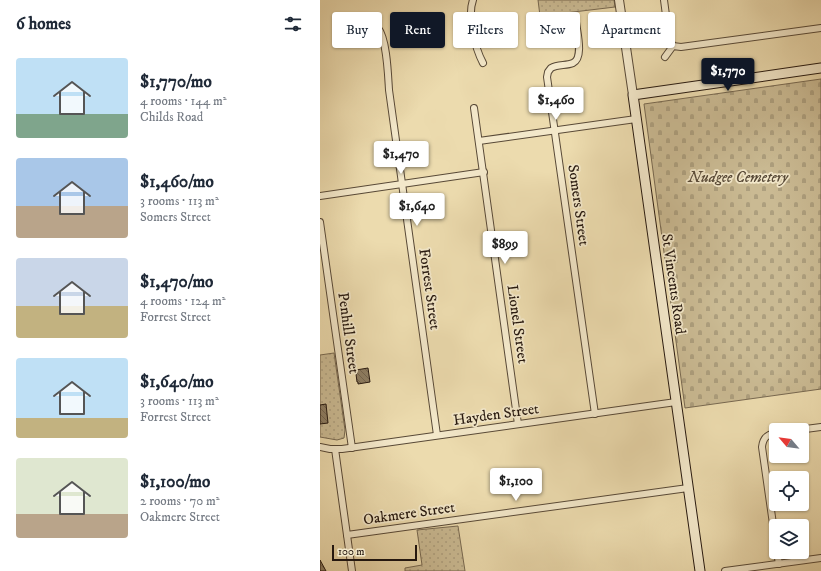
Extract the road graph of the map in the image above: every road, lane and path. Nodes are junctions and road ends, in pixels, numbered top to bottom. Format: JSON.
{"nodes":[{"id":1,"x":473,"y":0,"type":"edge"},
{"id":2,"x":619,"y":0,"type":"edge"},
{"id":3,"x":664,"y":0,"type":"edge"},
{"id":4,"x":666,"y":12,"type":"edge"},
{"id":5,"x":821,"y":28,"type":"edge"},
{"id":6,"x":382,"y":34,"type":"edge"},
{"id":7,"x":675,"y":46,"type":"edge"},
{"id":8,"x":579,"y":48,"type":"edge"},
{"id":9,"x":672,"y":48,"type":"edge"},
{"id":10,"x":665,"y":57,"type":"dead end"},
{"id":11,"x":483,"y":63,"type":"dead end"},
{"id":12,"x":821,"y":68,"type":"edge"},
{"id":13,"x":633,"y":95,"type":"junction"},
{"id":14,"x":474,"y":108,"type":"dead end"},
{"id":15,"x":636,"y":119,"type":"junction"},
{"id":16,"x":555,"y":130,"type":"junction"},
{"id":17,"x":478,"y":141,"type":"junction"},
{"id":18,"x":484,"y":172,"type":"junction"},
{"id":19,"x":402,"y":184,"type":"junction"},
{"id":20,"x":320,"y":196,"type":"edge"},
{"id":21,"x":320,"y":222,"type":"edge"},
{"id":22,"x":676,"y":402,"type":"junction"},
{"id":23,"x":595,"y":414,"type":"junction"},
{"id":24,"x":518,"y":424,"type":"junction"},
{"id":25,"x":821,"y":427,"type":"edge"},
{"id":26,"x":809,"y":429,"type":"edge"},
{"id":27,"x":437,"y":435,"type":"junction"},
{"id":28,"x":769,"y":435,"type":"edge"},
{"id":29,"x":320,"y":447,"type":"edge"},
{"id":30,"x":352,"y":448,"type":"junction"},
{"id":31,"x":335,"y":450,"type":"junction"},
{"id":32,"x":688,"y":488,"type":"junction"},
{"id":33,"x":772,"y":519,"type":"edge"},
{"id":34,"x":347,"y":535,"type":"junction"},
{"id":35,"x":821,"y":558,"type":"edge"},
{"id":36,"x":778,"y":559,"type":"edge"},
{"id":37,"x":779,"y":564,"type":"junction"},
{"id":38,"x":352,"y":571,"type":"edge"},
{"id":39,"x":700,"y":571,"type":"edge"},
{"id":40,"x":725,"y":571,"type":"edge"}],
"edges":[{"from":1,"to":11,"type":"street"},
{"from":2,"to":13,"type":"street","name":"St Vincents Road"},
{"from":3,"to":4,"type":"street"},
{"from":5,"to":7,"type":"street"},
{"from":6,"to":19,"type":"street","name":"Forrest Street"},
{"from":8,"to":16,"type":"street","name":"Somers Street"},
{"from":9,"to":10,"type":"street"},
{"from":12,"to":13,"type":"main road"},
{"from":13,"to":15,"type":"main road","name":"St Vincents Road"},
{"from":14,"to":17,"type":"street","name":"Lionel Street"},
{"from":15,"to":16,"type":"street"},
{"from":15,"to":22,"type":"main road","name":"St Vincents Road"},
{"from":16,"to":17,"type":"street"},
{"from":16,"to":23,"type":"street","name":"Somers Street"},
{"from":17,"to":18,"type":"street","name":"Lionel Street"},
{"from":18,"to":19,"type":"street"},
{"from":18,"to":24,"type":"street","name":"Lionel Street"},
{"from":19,"to":20,"type":"street"},
{"from":19,"to":27,"type":"street","name":"Forrest Street"},
{"from":21,"to":30,"type":"street","name":"Penhill Street"},
{"from":22,"to":23,"type":"street","name":"Hayden Street"},
{"from":22,"to":32,"type":"main road","name":"St Vincents Road"},
{"from":23,"to":24,"type":"street","name":"Hayden Street"},
{"from":24,"to":27,"type":"street","name":"Hayden Street"},
{"from":25,"to":26,"type":"street"},
{"from":27,"to":30,"type":"street","name":"Hayden Street"},
{"from":28,"to":33,"type":"street"},
{"from":29,"to":31,"type":"street","name":"Hayden Street"},
{"from":30,"to":31,"type":"street","name":"Hayden Street"},
{"from":31,"to":34,"type":"street"},
{"from":32,"to":34,"type":"street","name":"Oakmere Street"},
{"from":32,"to":39,"type":"main road","name":"St Vincents Road"},
{"from":34,"to":38,"type":"street"},
{"from":35,"to":37,"type":"street"},
{"from":36,"to":37,"type":"street"},
{"from":37,"to":40,"type":"street"}]}
